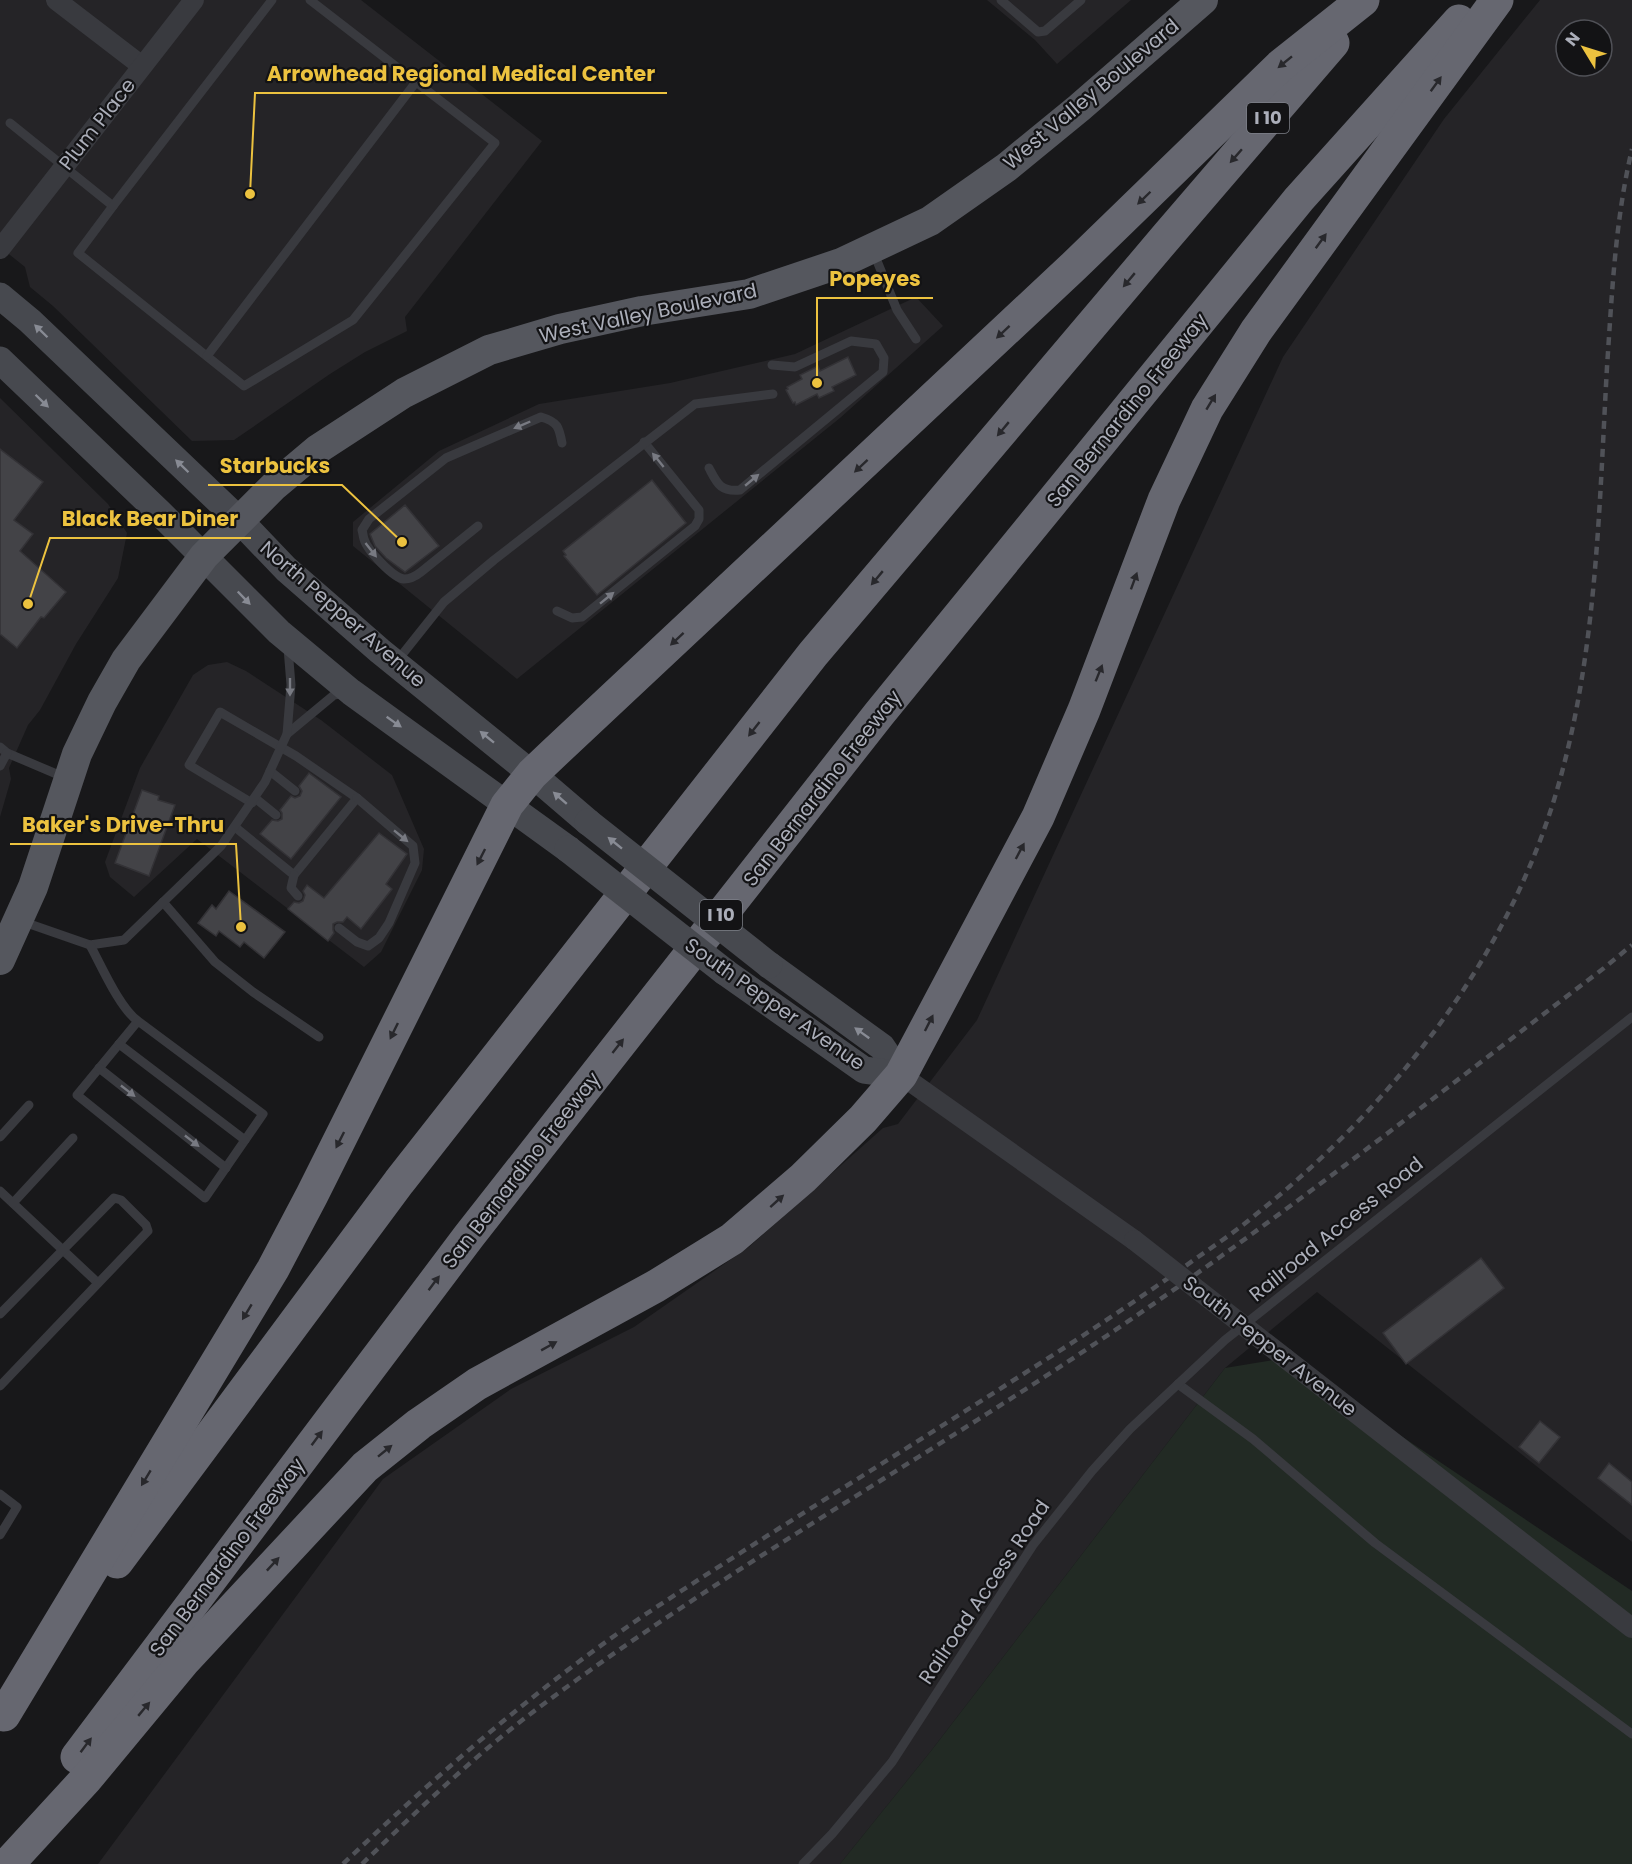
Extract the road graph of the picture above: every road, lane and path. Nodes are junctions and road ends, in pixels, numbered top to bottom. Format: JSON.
{"nodes":[{"id":1,"x":56,"y":0,"type":"edge"},
{"id":2,"x":194,"y":0,"type":"edge"},
{"id":3,"x":272,"y":0,"type":"edge"},
{"id":4,"x":310,"y":0,"type":"edge"},
{"id":5,"x":1001,"y":0,"type":"edge"},
{"id":6,"x":1081,"y":0,"type":"edge"},
{"id":7,"x":1363,"y":0,"type":"edge"},
{"id":8,"x":1370,"y":0,"type":"edge"},
{"id":9,"x":1478,"y":0,"type":"edge"},
{"id":10,"x":1497,"y":0,"type":"edge"},
{"id":11,"x":1197,"y":2,"type":"edge"},
{"id":12,"x":142,"y":66,"type":"junction"},
{"id":13,"x":416,"y":82,"type":"junction"},
{"id":14,"x":10,"y":123,"type":"dead end"},
{"id":15,"x":64,"y":166,"type":"junction"},
{"id":16,"x":113,"y":206,"type":"junction"},
{"id":17,"x":872,"y":248,"type":"junction"},
{"id":18,"x":0,"y":249,"type":"edge"},
{"id":19,"x":0,"y":296,"type":"edge"},
{"id":20,"x":916,"y":339,"type":"dead end"},
{"id":21,"x":207,"y":356,"type":"junction"},
{"id":22,"x":0,"y":360,"type":"edge"},
{"id":23,"x":772,"y":366,"type":"dead end"},
{"id":24,"x":772,"y":394,"type":"dead end"},
{"id":25,"x":644,"y":442,"type":"junction"},
{"id":26,"x":562,"y":443,"type":"dead end"},
{"id":27,"x":708,"y":468,"type":"dead end"},
{"id":28,"x":240,"y":521,"type":"junction"},
{"id":29,"x":478,"y":526,"type":"dead end"},
{"id":30,"x":204,"y":556,"type":"junction"},
{"id":31,"x":557,"y":611,"type":"dead end"},
{"id":32,"x":288,"y":639,"type":"junction"},
{"id":33,"x":395,"y":663,"type":"junction"},
{"id":34,"x":351,"y":692,"type":"junction"},
{"id":35,"x":287,"y":734,"type":"junction"},
{"id":36,"x":281,"y":748,"type":"junction"},
{"id":37,"x":4,"y":750,"type":"edge"},
{"id":38,"x":0,"y":766,"type":"edge"},
{"id":39,"x":270,"y":771,"type":"junction"},
{"id":40,"x":532,"y":774,"type":"junction"},
{"id":41,"x":69,"y":779,"type":"junction"},
{"id":42,"x":294,"y":791,"type":"dead end"},
{"id":43,"x":357,"y":798,"type":"junction"},
{"id":44,"x":253,"y":800,"type":"junction"},
{"id":45,"x":507,"y":805,"type":"junction"},
{"id":46,"x":276,"y":815,"type":"dead end"},
{"id":47,"x":326,"y":816,"type":"dead end"},
{"id":48,"x":335,"y":824,"type":"junction"},
{"id":49,"x":235,"y":827,"type":"junction"},
{"id":50,"x":307,"y":840,"type":"dead end"},
{"id":51,"x":316,"y":848,"type":"junction"},
{"id":52,"x":294,"y":875,"type":"junction"},
{"id":53,"x":674,"y":892,"type":"joint"},
{"id":54,"x":298,"y":896,"type":"dead end"},
{"id":55,"x":163,"y":902,"type":"junction"},
{"id":56,"x":18,"y":919,"type":"junction"},
{"id":57,"x":339,"y":928,"type":"dead end"},
{"id":58,"x":90,"y":945,"type":"junction"},
{"id":59,"x":0,"y":960,"type":"edge"},
{"id":60,"x":1632,"y":1017,"type":"edge"},
{"id":61,"x":138,"y":1021,"type":"junction"},
{"id":62,"x":319,"y":1036,"type":"dead end"},
{"id":63,"x":119,"y":1044,"type":"junction"},
{"id":64,"x":99,"y":1068,"type":"junction"},
{"id":65,"x":901,"y":1075,"type":"junction"},
{"id":66,"x":29,"y":1105,"type":"dead end"},
{"id":67,"x":0,"y":1137,"type":"edge"},
{"id":68,"x":73,"y":1138,"type":"dead end"},
{"id":69,"x":245,"y":1140,"type":"junction"},
{"id":70,"x":226,"y":1168,"type":"junction"},
{"id":71,"x":0,"y":1191,"type":"edge"},
{"id":72,"x":13,"y":1203,"type":"junction"},
{"id":73,"x":63,"y":1249,"type":"junction"},
{"id":74,"x":98,"y":1283,"type":"junction"},
{"id":75,"x":0,"y":1314,"type":"edge"},
{"id":76,"x":1178,"y":1384,"type":"junction"},
{"id":77,"x":0,"y":1386,"type":"edge"},
{"id":78,"x":0,"y":1494,"type":"edge"},
{"id":79,"x":0,"y":1535,"type":"edge"},
{"id":80,"x":1632,"y":1628,"type":"edge"},
{"id":81,"x":2,"y":1717,"type":"edge"},
{"id":82,"x":1632,"y":1734,"type":"edge"},
{"id":83,"x":0,"y":1859,"type":"edge"},
{"id":84,"x":8,"y":1864,"type":"edge"},
{"id":85,"x":802,"y":1864,"type":"edge"}],
"edges":[{"from":1,"to":12,"type":"street"},
{"from":2,"to":12,"type":"street","name":"Plum Place"},
{"from":3,"to":16,"type":"lane"},
{"from":4,"to":13,"type":"lane"},
{"from":5,"to":6,"type":"lane"},
{"from":7,"to":40,"type":"highway","one_way":true},
{"from":8,"to":81,"type":"highway","number":"I 10","one_way":true},
{"from":83,"to":9,"type":"highway","name":"San Bernardino Freeway","number":"I 10","one_way":true},
{"from":65,"to":10,"type":"highway","one_way":true},
{"from":11,"to":17,"type":"main road","name":"West Valley Boulevard"},
{"from":12,"to":15,"type":"street","name":"Plum Place"},
{"from":13,"to":21,"type":"lane"},
{"from":13,"to":21,"type":"lane"},
{"from":14,"to":15,"type":"lane"},
{"from":15,"to":16,"type":"lane"},
{"from":15,"to":18,"type":"street","name":"Plum Place"},
{"from":16,"to":21,"type":"lane"},
{"from":17,"to":20,"type":"lane"},
{"from":17,"to":28,"type":"main road","name":"West Valley Boulevard"},
{"from":28,"to":19,"type":"main road","name":"North Pepper Avenue","one_way":true},
{"from":22,"to":30,"type":"main road","one_way":true},
{"from":27,"to":23,"type":"lane","one_way":true},
{"from":24,"to":25,"type":"lane"},
{"from":31,"to":25,"type":"lane","one_way":true},
{"from":25,"to":33,"type":"lane"},
{"from":26,"to":29,"type":"lane","one_way":true},
{"from":28,"to":30,"type":"main road","name":"West Valley Boulevard"},
{"from":28,"to":33,"type":"main road","name":"North Pepper Avenue"},
{"from":30,"to":32,"type":"main road","one_way":true},
{"from":30,"to":41,"type":"main road","name":"West Valley Boulevard"},
{"from":32,"to":34,"type":"main road"},
{"from":32,"to":35,"type":"lane","one_way":true},
{"from":40,"to":33,"type":"main road","name":"North Pepper Avenue","one_way":true},
{"from":34,"to":35,"type":"lane"},
{"from":34,"to":45,"type":"main road","one_way":true},
{"from":35,"to":36,"type":"lane"},
{"from":36,"to":39,"type":"lane"},
{"from":36,"to":43,"type":"lane"},
{"from":36,"to":44,"type":"lane"},
{"from":37,"to":38,"type":"lane"},
{"from":37,"to":41,"type":"lane"},
{"from":39,"to":42,"type":"lane"},
{"from":39,"to":44,"type":"lane"},
{"from":40,"to":45,"type":"highway"},
{"from":53,"to":40,"type":"main road","name":"North Pepper Avenue","one_way":true,"bridge":true},
{"from":41,"to":56,"type":"main road","name":"West Valley Boulevard"},
{"from":43,"to":48,"type":"lane"},
{"from":43,"to":57,"type":"lane","one_way":true},
{"from":44,"to":46,"type":"lane"},
{"from":44,"to":49,"type":"lane"},
{"from":45,"to":65,"type":"main road","name":"South Pepper Avenue","bridge":true},
{"from":45,"to":81,"type":"highway","one_way":true},
{"from":47,"to":48,"type":"lane"},
{"from":48,"to":51,"type":"lane"},
{"from":49,"to":52,"type":"lane"},
{"from":49,"to":55,"type":"lane"},
{"from":50,"to":51,"type":"lane"},
{"from":51,"to":52,"type":"lane"},
{"from":52,"to":54,"type":"lane"},
{"from":65,"to":53,"type":"main road","name":"South Pepper Avenue","one_way":true,"bridge":true},
{"from":55,"to":58,"type":"lane"},
{"from":55,"to":62,"type":"lane"},
{"from":56,"to":58,"type":"lane"},
{"from":56,"to":59,"type":"main road","name":"West Valley Boulevard"},
{"from":58,"to":61,"type":"lane"},
{"from":60,"to":76,"type":"lane","name":"Railroad Access Road"},
{"from":61,"to":63,"type":"lane"},
{"from":61,"to":69,"type":"lane"},
{"from":63,"to":64,"type":"lane"},
{"from":63,"to":69,"type":"lane"},
{"from":64,"to":70,"type":"lane","one_way":true},
{"from":64,"to":70,"type":"lane"},
{"from":65,"to":80,"type":"street","name":"South Pepper Avenue","bridge":true},
{"from":84,"to":65,"type":"highway","one_way":true},
{"from":66,"to":67,"type":"lane"},
{"from":68,"to":72,"type":"lane"},
{"from":69,"to":70,"type":"lane"},
{"from":71,"to":72,"type":"lane"},
{"from":72,"to":73,"type":"lane"},
{"from":73,"to":74,"type":"lane"},
{"from":73,"to":74,"type":"lane"},
{"from":73,"to":75,"type":"lane"},
{"from":74,"to":77,"type":"lane"},
{"from":76,"to":82,"type":"lane"},
{"from":76,"to":85,"type":"lane","name":"Railroad Access Road"},
{"from":78,"to":79,"type":"lane"}]}
